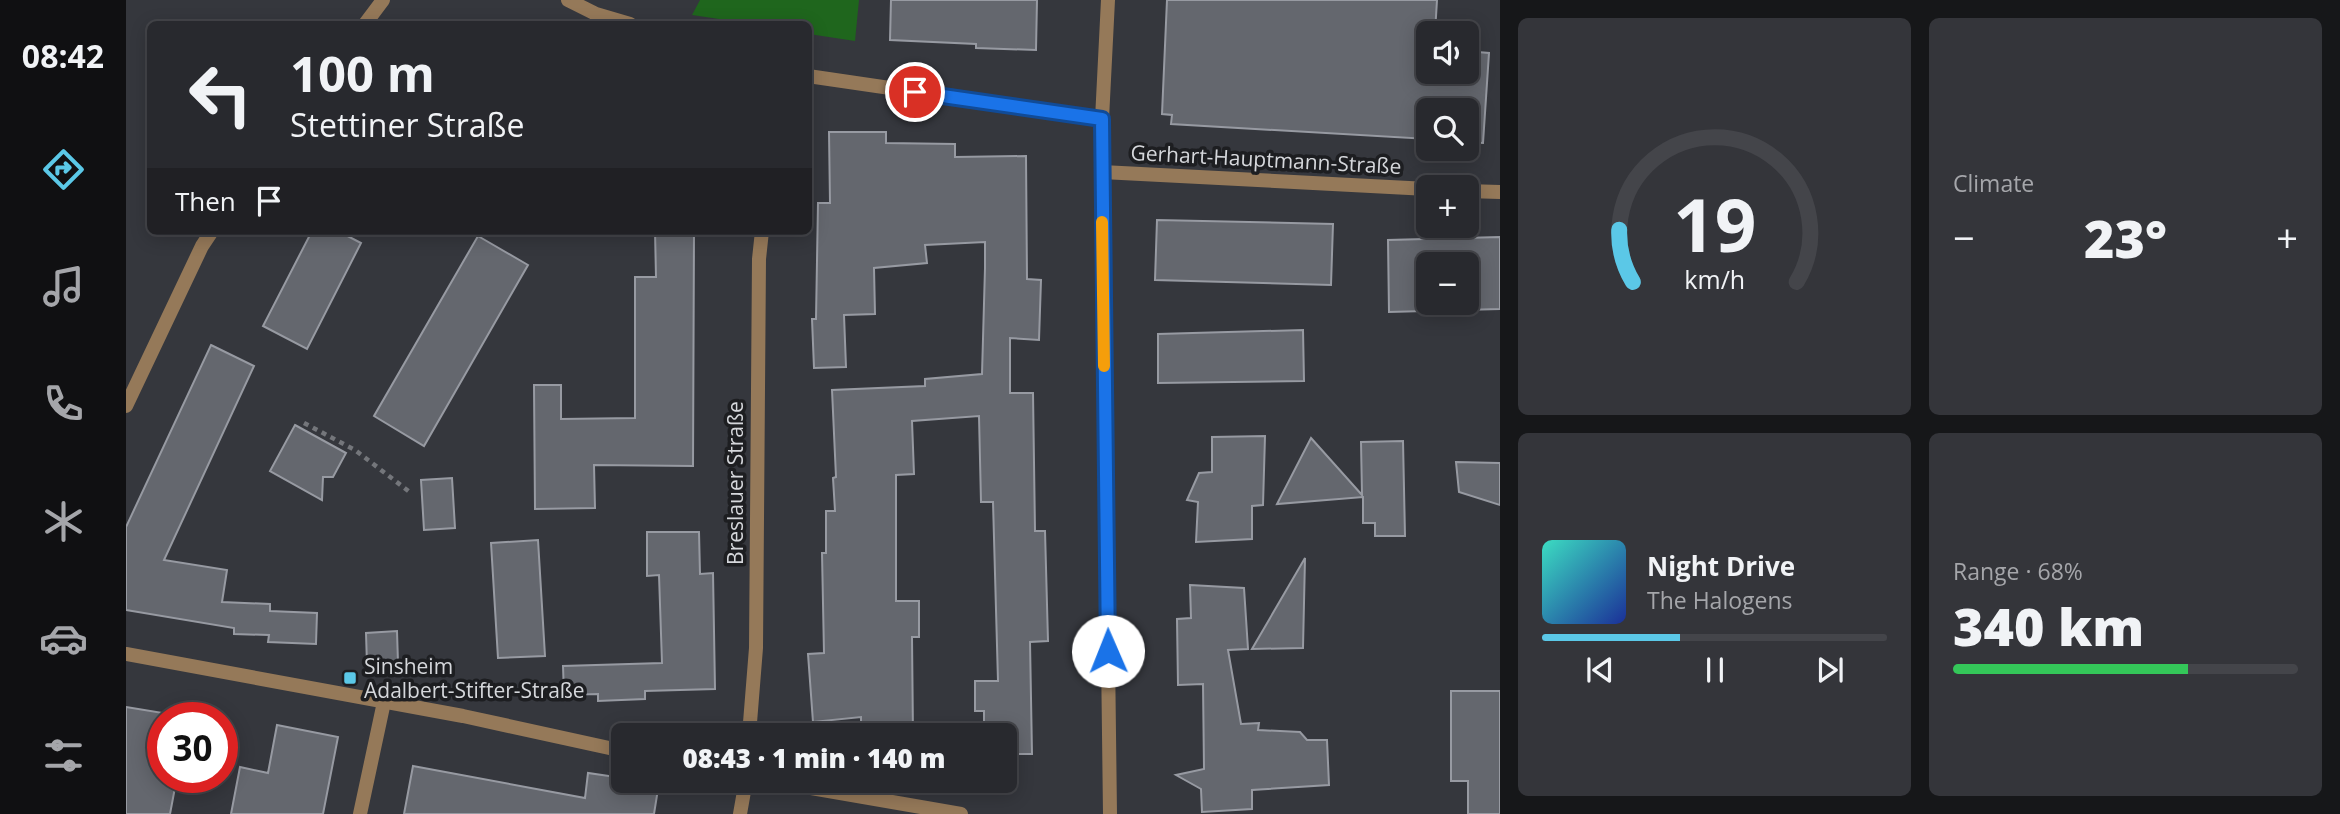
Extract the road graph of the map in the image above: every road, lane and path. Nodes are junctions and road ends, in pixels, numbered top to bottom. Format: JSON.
{"nodes":[{"id":1,"x":383,"y":0,"type":"edge"},
{"id":2,"x":568,"y":0,"type":"edge"},
{"id":3,"x":1108,"y":0,"type":"edge"},
{"id":4,"x":367,"y":21,"type":"edge"},
{"id":5,"x":621,"y":21,"type":"edge"},
{"id":6,"x":812,"y":77,"type":"edge"},
{"id":7,"x":1102,"y":119,"type":"junction"},
{"id":8,"x":1102,"y":172,"type":"junction"},
{"id":9,"x":1416,"y":188,"type":"edge"},
{"id":10,"x":1479,"y":191,"type":"edge"},
{"id":11,"x":1500,"y":192,"type":"edge"},
{"id":12,"x":209,"y":235,"type":"edge"},
{"id":13,"x":762,"y":235,"type":"edge"},
{"id":14,"x":126,"y":406,"type":"edge"},
{"id":15,"x":304,"y":423,"type":"dead end"},
{"id":16,"x":411,"y":494,"type":"dead end"},
{"id":17,"x":126,"y":654,"type":"edge"},
{"id":18,"x":384,"y":702,"type":"junction"},
{"id":19,"x":750,"y":723,"type":"edge"},
{"id":20,"x":611,"y":748,"type":"edge"},
{"id":21,"x":744,"y":793,"type":"edge"},
{"id":22,"x":840,"y":793,"type":"edge"},
{"id":23,"x":360,"y":814,"type":"edge"},
{"id":24,"x":740,"y":814,"type":"edge"},
{"id":25,"x":961,"y":814,"type":"edge"},
{"id":26,"x":1110,"y":814,"type":"edge"}],
"edges":[{"from":1,"to":4,"type":"street"},
{"from":2,"to":5,"type":"street"},
{"from":3,"to":7,"type":"street"},
{"from":6,"to":7,"type":"street"},
{"from":7,"to":8,"type":"street"},
{"from":8,"to":9,"type":"street","name":"Gerhart-Hauptmann-Straße"},
{"from":8,"to":26,"type":"street"},
{"from":10,"to":11,"type":"street"},
{"from":12,"to":14,"type":"street"},
{"from":13,"to":19,"type":"street","name":"Breslauer Straße"},
{"from":15,"to":16,"type":"path"},
{"from":17,"to":18,"type":"street"},
{"from":18,"to":20,"type":"street"},
{"from":18,"to":23,"type":"street"},
{"from":21,"to":24,"type":"street"},
{"from":22,"to":25,"type":"street"}]}
